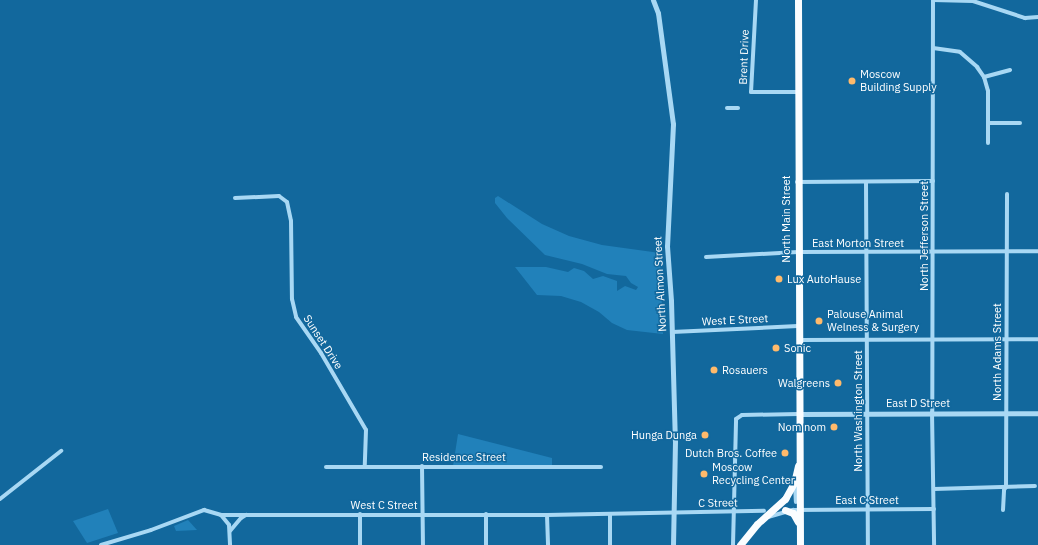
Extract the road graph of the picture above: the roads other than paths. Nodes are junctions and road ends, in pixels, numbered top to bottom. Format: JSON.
{"nodes":[{"id":1,"x":653,"y":0,"type":"edge"},
{"id":2,"x":756,"y":0,"type":"edge"},
{"id":3,"x":798,"y":0,"type":"edge"},
{"id":4,"x":933,"y":0,"type":"edge"},
{"id":5,"x":1038,"y":17,"type":"edge"},
{"id":6,"x":933,"y":48,"type":"junction"},
{"id":7,"x":1010,"y":70,"type":"dead end"},
{"id":8,"x":984,"y":78,"type":"junction"},
{"id":9,"x":797,"y":92,"type":"junction"},
{"id":10,"x":727,"y":108,"type":"dead end"},
{"id":11,"x":738,"y":108,"type":"dead end"},
{"id":12,"x":988,"y":123,"type":"junction"},
{"id":13,"x":1020,"y":123,"type":"dead end"},
{"id":14,"x":988,"y":143,"type":"dead end"},
{"id":15,"x":933,"y":181,"type":"junction"},
{"id":16,"x":797,"y":182,"type":"junction"},
{"id":17,"x":866,"y":182,"type":"junction"},
{"id":18,"x":1006,"y":194,"type":"dead end"},
{"id":19,"x":235,"y":198,"type":"dead end"},
{"id":20,"x":1006,"y":251,"type":"junction"},
{"id":21,"x":1038,"y":251,"type":"edge"},
{"id":22,"x":798,"y":252,"type":"junction"},
{"id":23,"x":866,"y":252,"type":"junction"},
{"id":24,"x":933,"y":252,"type":"junction"},
{"id":25,"x":706,"y":257,"type":"dead end"},
{"id":26,"x":798,"y":326,"type":"junction"},
{"id":27,"x":672,"y":332,"type":"junction"},
{"id":28,"x":866,"y":339,"type":"junction"},
{"id":29,"x":932,"y":339,"type":"junction"},
{"id":30,"x":1006,"y":339,"type":"junction"},
{"id":31,"x":1038,"y":339,"type":"edge"},
{"id":32,"x":798,"y":340,"type":"junction"},
{"id":33,"x":932,"y":412,"type":"junction"},
{"id":34,"x":867,"y":413,"type":"junction"},
{"id":35,"x":1006,"y":413,"type":"junction"},
{"id":36,"x":1038,"y":413,"type":"edge"},
{"id":37,"x":799,"y":414,"type":"junction"},
{"id":38,"x":61,"y":451,"type":"dead end"},
{"id":39,"x":799,"y":462,"type":"junction"},
{"id":40,"x":365,"y":466,"type":"junction"},
{"id":41,"x":422,"y":466,"type":"junction"},
{"id":42,"x":326,"y":467,"type":"dead end"},
{"id":43,"x":601,"y":467,"type":"dead end"},
{"id":44,"x":795,"y":481,"type":"junction"},
{"id":45,"x":1006,"y":486,"type":"junction"},
{"id":46,"x":1035,"y":486,"type":"dead end"},
{"id":47,"x":934,"y":489,"type":"junction"},
{"id":48,"x":0,"y":499,"type":"edge"},
{"id":49,"x":934,"y":509,"type":"junction"},
{"id":50,"x":785,"y":510,"type":"junction"},
{"id":51,"x":798,"y":510,"type":"junction"},
{"id":52,"x":868,"y":510,"type":"junction"},
{"id":53,"x":1003,"y":510,"type":"dead end"},
{"id":54,"x":764,"y":511,"type":"dead end"},
{"id":55,"x":734,"y":512,"type":"junction"},
{"id":56,"x":672,"y":513,"type":"junction"},
{"id":57,"x":247,"y":514,"type":"junction"},
{"id":58,"x":360,"y":514,"type":"junction"},
{"id":59,"x":423,"y":514,"type":"junction"},
{"id":60,"x":486,"y":514,"type":"junction"},
{"id":61,"x":610,"y":514,"type":"junction"},
{"id":62,"x":221,"y":515,"type":"junction"},
{"id":63,"x":547,"y":515,"type":"junction"},
{"id":64,"x":760,"y":522,"type":"junction"},
{"id":65,"x":230,"y":531,"type":"junction"},
{"id":66,"x":800,"y":536,"type":"junction"},
{"id":67,"x":101,"y":545,"type":"edge"},
{"id":68,"x":230,"y":545,"type":"edge"},
{"id":69,"x":360,"y":545,"type":"edge"},
{"id":70,"x":423,"y":545,"type":"edge"},
{"id":71,"x":486,"y":545,"type":"edge"},
{"id":72,"x":548,"y":545,"type":"edge"},
{"id":73,"x":610,"y":545,"type":"edge"},
{"id":74,"x":673,"y":545,"type":"edge"},
{"id":75,"x":733,"y":545,"type":"edge"},
{"id":76,"x":740,"y":545,"type":"edge"},
{"id":77,"x":800,"y":545,"type":"edge"},
{"id":78,"x":868,"y":545,"type":"edge"},
{"id":79,"x":934,"y":545,"type":"edge"}],
"edges":[{"from":1,"to":27,"type":"street","name":"North Almon Street"},
{"from":2,"to":9,"type":"street","name":"Brent Drive"},
{"from":3,"to":9,"type":"highway","name":"North Main Street"},
{"from":4,"to":5,"type":"street"},
{"from":4,"to":6,"type":"street","name":"North Jefferson Street"},
{"from":6,"to":8,"type":"street"},
{"from":6,"to":15,"type":"street","name":"North Jefferson Street"},
{"from":7,"to":8,"type":"street"},
{"from":8,"to":12,"type":"street"},
{"from":9,"to":16,"type":"highway","name":"North Main Street"},
{"from":10,"to":11,"type":"street"},
{"from":12,"to":13,"type":"street"},
{"from":12,"to":14,"type":"street"},
{"from":15,"to":17,"type":"street"},
{"from":15,"to":24,"type":"street","name":"North Jefferson Street"},
{"from":16,"to":17,"type":"street"},
{"from":16,"to":22,"type":"highway","name":"North Main Street"},
{"from":17,"to":23,"type":"street","name":"North Washington Street"},
{"from":18,"to":20,"type":"street","name":"North Adams Street"},
{"from":19,"to":40,"type":"street","name":"Sunset Drive"},
{"from":20,"to":21,"type":"street","name":"East Morton Street"},
{"from":20,"to":24,"type":"street","name":"East Morton Street"},
{"from":20,"to":30,"type":"street","name":"North Adams Street"},
{"from":22,"to":23,"type":"street","name":"East Morton Street"},
{"from":22,"to":25,"type":"street","name":"East Morton Street"},
{"from":22,"to":26,"type":"highway","name":"North Main Street"},
{"from":23,"to":24,"type":"street","name":"East Morton Street"},
{"from":23,"to":28,"type":"street","name":"North Washington Street"},
{"from":24,"to":29,"type":"street","name":"North Jefferson Street"},
{"from":26,"to":27,"type":"street","name":"West E Street"},
{"from":26,"to":32,"type":"highway","name":"North Main Street"},
{"from":27,"to":56,"type":"street","name":"North Almon Street"},
{"from":28,"to":29,"type":"street"},
{"from":28,"to":32,"type":"street"},
{"from":28,"to":34,"type":"street","name":"North Washington Street"},
{"from":29,"to":30,"type":"street"},
{"from":29,"to":33,"type":"street","name":"North Jefferson Street"},
{"from":30,"to":31,"type":"street"},
{"from":30,"to":35,"type":"street","name":"North Adams Street"},
{"from":32,"to":37,"type":"highway","name":"North Main Street"},
{"from":33,"to":34,"type":"street","name":"East D Street"},
{"from":33,"to":35,"type":"street","name":"East D Street"},
{"from":33,"to":47,"type":"street","name":"North Jefferson Street"},
{"from":34,"to":37,"type":"street","name":"East D Street"},
{"from":34,"to":52,"type":"street","name":"North Washington Street"},
{"from":35,"to":36,"type":"street","name":"East D Street"},
{"from":35,"to":45,"type":"street","name":"North Adams Street"},
{"from":37,"to":39,"type":"highway","name":"North Main Street"},
{"from":37,"to":55,"type":"street"},
{"from":38,"to":48,"type":"street"},
{"from":39,"to":44,"type":"highway","name":"North Main Street"},
{"from":39,"to":51,"type":"highway","name":"North Main Street"},
{"from":40,"to":41,"type":"street","name":"Residence Street"},
{"from":40,"to":42,"type":"street","name":"Residence Street"},
{"from":41,"to":43,"type":"street","name":"Residence Street"},
{"from":41,"to":59,"type":"street"},
{"from":44,"to":51,"type":"street","name":"North Main Street"},
{"from":44,"to":64,"type":"highway","name":"North Main Street"},
{"from":45,"to":46,"type":"street"},
{"from":45,"to":47,"type":"street"},
{"from":45,"to":53,"type":"street","name":"North Adams Street"},
{"from":47,"to":49,"type":"street","name":"North Jefferson Street"},
{"from":49,"to":52,"type":"street","name":"East C Street"},
{"from":49,"to":79,"type":"street","name":"North Jefferson Street"},
{"from":50,"to":51,"type":"street"},
{"from":50,"to":64,"type":"street"},
{"from":50,"to":66,"type":"highway"},
{"from":51,"to":52,"type":"street","name":"East C Street"},
{"from":51,"to":66,"type":"highway","name":"North Main Street"},
{"from":52,"to":78,"type":"street","name":"North Washington Street"},
{"from":54,"to":55,"type":"street","name":"C Street"},
{"from":55,"to":56,"type":"street","name":"C Street"},
{"from":55,"to":75,"type":"street"},
{"from":56,"to":61,"type":"street","name":"West C Street"},
{"from":56,"to":74,"type":"street","name":"North Almon Street"},
{"from":57,"to":58,"type":"street","name":"West C Street"},
{"from":57,"to":62,"type":"street","name":"West C Street"},
{"from":57,"to":65,"type":"street"},
{"from":58,"to":59,"type":"street","name":"West C Street"},
{"from":58,"to":69,"type":"street"},
{"from":59,"to":60,"type":"street","name":"West C Street"},
{"from":59,"to":70,"type":"street"},
{"from":60,"to":63,"type":"street","name":"West C Street"},
{"from":60,"to":71,"type":"street"},
{"from":61,"to":63,"type":"street","name":"West C Street"},
{"from":61,"to":73,"type":"street"},
{"from":62,"to":65,"type":"street"},
{"from":62,"to":67,"type":"street","name":"West C Street"},
{"from":63,"to":72,"type":"street"},
{"from":64,"to":76,"type":"highway","name":"North Main Street"},
{"from":65,"to":68,"type":"street"},
{"from":66,"to":77,"type":"highway","name":"North Main Street"}]}
